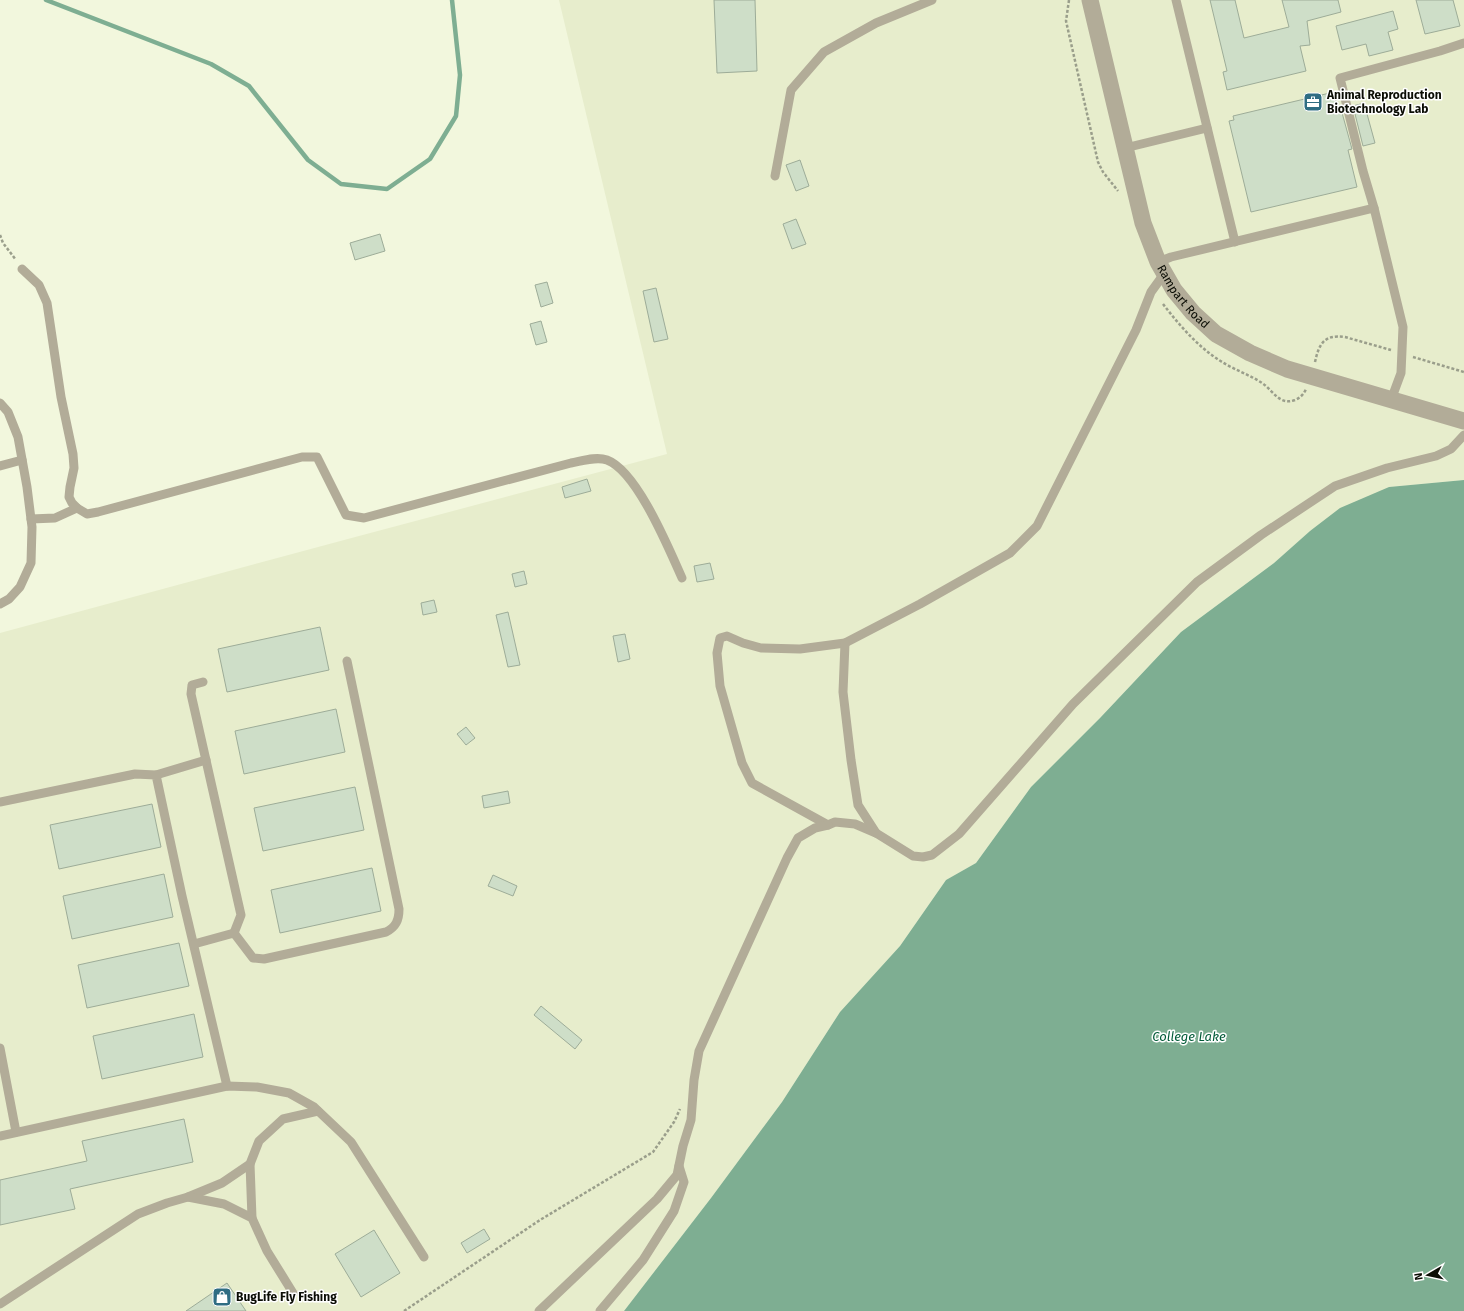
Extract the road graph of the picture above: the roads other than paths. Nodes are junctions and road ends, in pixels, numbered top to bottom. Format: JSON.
{"nodes":[{"id":1,"x":932,"y":0,"type":"edge"},
{"id":2,"x":1090,"y":0,"type":"edge"},
{"id":3,"x":1176,"y":0,"type":"edge"},
{"id":4,"x":1464,"y":43,"type":"edge"},
{"id":5,"x":1207,"y":128,"type":"junction"},
{"id":6,"x":1125,"y":148,"type":"junction"},
{"id":7,"x":775,"y":176,"type":"dead end"},
{"id":8,"x":1374,"y":208,"type":"junction"},
{"id":9,"x":1235,"y":242,"type":"junction"},
{"id":10,"x":1161,"y":268,"type":"junction"},
{"id":11,"x":22,"y":269,"type":"road end"},
{"id":12,"x":1391,"y":400,"type":"junction"},
{"id":13,"x":0,"y":403,"type":"edge"},
{"id":14,"x":1464,"y":421,"type":"edge"},
{"id":15,"x":1464,"y":434,"type":"edge"},
{"id":16,"x":22,"y":460,"type":"junction"},
{"id":17,"x":0,"y":466,"type":"edge"},
{"id":18,"x":77,"y":508,"type":"junction"},
{"id":19,"x":31,"y":519,"type":"junction"},
{"id":20,"x":682,"y":578,"type":"dead end"},
{"id":21,"x":0,"y":604,"type":"edge"},
{"id":22,"x":846,"y":643,"type":"junction"},
{"id":23,"x":346,"y":661,"type":"dead end"},
{"id":24,"x":203,"y":682,"type":"dead end"},
{"id":25,"x":206,"y":760,"type":"junction"},
{"id":26,"x":156,"y":775,"type":"junction"},
{"id":27,"x":0,"y":802,"type":"edge"},
{"id":28,"x":828,"y":824,"type":"junction"},
{"id":29,"x":876,"y":833,"type":"junction"},
{"id":30,"x":234,"y":933,"type":"junction"},
{"id":31,"x":194,"y":944,"type":"junction"},
{"id":32,"x":0,"y":1048,"type":"edge"},
{"id":33,"x":227,"y":1086,"type":"junction"},
{"id":34,"x":318,"y":1111,"type":"junction"},
{"id":35,"x":16,"y":1132,"type":"junction"},
{"id":36,"x":0,"y":1136,"type":"edge"},
{"id":37,"x":250,"y":1164,"type":"junction"},
{"id":38,"x":678,"y":1166,"type":"junction"},
{"id":39,"x":188,"y":1197,"type":"junction"},
{"id":40,"x":252,"y":1218,"type":"junction"},
{"id":41,"x":424,"y":1257,"type":"dead end"},
{"id":42,"x":293,"y":1293,"type":"dead end"},
{"id":43,"x":0,"y":1304,"type":"edge"},
{"id":44,"x":539,"y":1311,"type":"edge"},
{"id":45,"x":600,"y":1311,"type":"edge"}],
"edges":[{"from":1,"to":7,"type":"lane"},
{"from":2,"to":6,"type":"street","name":"Rampart Road"},
{"from":3,"to":5,"type":"lane"},
{"from":4,"to":8,"type":"lane"},
{"from":5,"to":6,"type":"lane"},
{"from":5,"to":9,"type":"lane"},
{"from":6,"to":10,"type":"street","name":"Rampart Road"},
{"from":8,"to":9,"type":"lane"},
{"from":8,"to":12,"type":"lane"},
{"from":9,"to":10,"type":"lane"},
{"from":10,"to":12,"type":"street","name":"Rampart Road"},
{"from":10,"to":22,"type":"lane"},
{"from":11,"to":18,"type":"lane"},
{"from":12,"to":14,"type":"street","name":"Rampart Road"},
{"from":13,"to":16,"type":"lane"},
{"from":15,"to":29,"type":"lane"},
{"from":16,"to":17,"type":"lane"},
{"from":16,"to":19,"type":"lane"},
{"from":18,"to":19,"type":"lane"},
{"from":18,"to":20,"type":"lane"},
{"from":19,"to":21,"type":"lane"},
{"from":22,"to":28,"type":"lane"},
{"from":22,"to":29,"type":"lane"},
{"from":23,"to":30,"type":"lane"},
{"from":24,"to":25,"type":"lane"},
{"from":25,"to":26,"type":"lane"},
{"from":25,"to":30,"type":"lane"},
{"from":26,"to":27,"type":"lane"},
{"from":26,"to":31,"type":"lane"},
{"from":28,"to":29,"type":"lane"},
{"from":28,"to":38,"type":"lane"},
{"from":30,"to":31,"type":"lane"},
{"from":31,"to":33,"type":"lane"},
{"from":32,"to":35,"type":"lane"},
{"from":33,"to":34,"type":"lane"},
{"from":33,"to":35,"type":"lane"},
{"from":34,"to":37,"type":"lane"},
{"from":34,"to":41,"type":"lane"},
{"from":35,"to":36,"type":"lane"},
{"from":37,"to":39,"type":"lane"},
{"from":37,"to":40,"type":"lane"},
{"from":38,"to":44,"type":"lane"},
{"from":38,"to":45,"type":"lane"},
{"from":39,"to":40,"type":"lane"},
{"from":39,"to":43,"type":"lane"},
{"from":40,"to":42,"type":"lane"}]}
